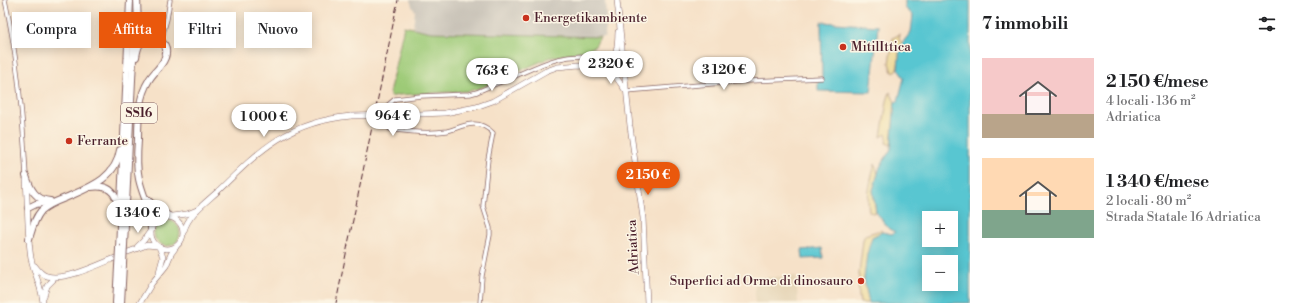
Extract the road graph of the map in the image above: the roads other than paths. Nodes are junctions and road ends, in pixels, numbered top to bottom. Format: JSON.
{"nodes":[{"id":1,"x":5,"y":0,"type":"edge"},
{"id":2,"x":130,"y":0,"type":"edge"},
{"id":3,"x":136,"y":0,"type":"edge"},
{"id":4,"x":170,"y":0,"type":"edge"},
{"id":5,"x":617,"y":0,"type":"edge"},
{"id":6,"x":137,"y":12,"type":"edge"},
{"id":7,"x":619,"y":14,"type":"junction"},
{"id":8,"x":166,"y":21,"type":"edge"},
{"id":9,"x":138,"y":48,"type":"edge"},
{"id":10,"x":166,"y":48,"type":"edge"},
{"id":11,"x":588,"y":57,"type":"junction"},
{"id":12,"x":592,"y":66,"type":"junction"},
{"id":13,"x":603,"y":67,"type":"junction"},
{"id":14,"x":624,"y":68,"type":"junction"},
{"id":15,"x":822,"y":78,"type":"dead end"},
{"id":16,"x":626,"y":91,"type":"junction"},
{"id":17,"x":130,"y":102,"type":"junction"},
{"id":18,"x":125,"y":115,"type":"junction"},
{"id":19,"x":26,"y":176,"type":"junction"},
{"id":20,"x":90,"y":187,"type":"junction"},
{"id":21,"x":143,"y":194,"type":"junction"},
{"id":22,"x":53,"y":201,"type":"junction"},
{"id":23,"x":201,"y":207,"type":"junction"},
{"id":24,"x":28,"y":208,"type":"junction"},
{"id":25,"x":45,"y":208,"type":"junction"},
{"id":26,"x":169,"y":216,"type":"junction"},
{"id":27,"x":151,"y":230,"type":"junction"},
{"id":28,"x":184,"y":231,"type":"junction"},
{"id":29,"x":120,"y":233,"type":"junction"},
{"id":30,"x":29,"y":239,"type":"junction"},
{"id":31,"x":158,"y":246,"type":"junction"},
{"id":32,"x":176,"y":246,"type":"junction"},
{"id":33,"x":121,"y":247,"type":"junction"},
{"id":34,"x":135,"y":249,"type":"junction"},
{"id":35,"x":128,"y":252,"type":"dead end"},
{"id":36,"x":115,"y":258,"type":"dead end"},
{"id":37,"x":32,"y":262,"type":"junction"},
{"id":38,"x":121,"y":265,"type":"junction"},
{"id":39,"x":159,"y":273,"type":"junction"},
{"id":40,"x":48,"y":276,"type":"junction"},
{"id":41,"x":56,"y":278,"type":"junction"},
{"id":42,"x":38,"y":280,"type":"junction"},
{"id":43,"x":43,"y":302,"type":"edge"},
{"id":44,"x":116,"y":303,"type":"edge"},
{"id":45,"x":121,"y":303,"type":"edge"},
{"id":46,"x":140,"y":303,"type":"edge"},
{"id":47,"x":480,"y":303,"type":"edge"},
{"id":48,"x":647,"y":303,"type":"edge"}],
"edges":[{"from":1,"to":19,"type":"street"},
{"from":2,"to":18,"type":"highway","number":"SS16"},
{"from":3,"to":6,"type":"highway","number":"SS16"},
{"from":3,"to":17,"type":"highway","number":"SS16"},
{"from":4,"to":8,"type":"street"},
{"from":5,"to":7,"type":"street","name":"Adriatica"},
{"from":7,"to":13,"type":"street"},
{"from":7,"to":14,"type":"street","name":"Adriatica"},
{"from":9,"to":17,"type":"highway","number":"SS16"},
{"from":10,"to":21,"type":"highway","number":"SS16"},
{"from":11,"to":12,"type":"street"},
{"from":11,"to":13,"type":"street"},
{"from":11,"to":47,"type":"street"},
{"from":12,"to":13,"type":"street"},
{"from":12,"to":23,"type":"street","bridge":true},
{"from":13,"to":14,"type":"street"},
{"from":13,"to":16,"type":"street"},
{"from":14,"to":16,"type":"street","name":"Adriatica"},
{"from":15,"to":16,"type":"street"},
{"from":16,"to":48,"type":"street","name":"Adriatica"},
{"from":17,"to":33,"type":"highway","number":"SS16"},
{"from":18,"to":20,"type":"highway","number":"SS16"},
{"from":18,"to":29,"type":"highway","number":"SS16"},
{"from":19,"to":22,"type":"highway"},
{"from":19,"to":24,"type":"street"},
{"from":20,"to":22,"type":"highway","number":"SS16"},
{"from":20,"to":29,"type":"highway","number":"SS16"},
{"from":21,"to":26,"type":"highway","number":"SS16"},
{"from":21,"to":27,"type":"highway","number":"SS16"},
{"from":22,"to":24,"type":"highway","number":"SS16"},
{"from":22,"to":25,"type":"highway","number":"SS16"},
{"from":23,"to":26,"type":"street"},
{"from":23,"to":28,"type":"street"},
{"from":24,"to":25,"type":"highway"},
{"from":24,"to":30,"type":"street"},
{"from":25,"to":30,"type":"highway","number":"SS16"},
{"from":26,"to":27,"type":"street"},
{"from":26,"to":28,"type":"street"},
{"from":27,"to":31,"type":"street"},
{"from":27,"to":34,"type":"street"},
{"from":28,"to":32,"type":"street"},
{"from":29,"to":33,"type":"highway","number":"SS16"},
{"from":30,"to":37,"type":"street"},
{"from":31,"to":32,"type":"street"},
{"from":31,"to":34,"type":"street"},
{"from":31,"to":39,"type":"street"},
{"from":32,"to":39,"type":"street"},
{"from":33,"to":38,"type":"highway","number":"SS16","bridge":true},
{"from":34,"to":35,"type":"street"},
{"from":36,"to":41,"type":"street"},
{"from":37,"to":40,"type":"street"},
{"from":37,"to":42,"type":"street"},
{"from":38,"to":44,"type":"highway","number":"SS16"},
{"from":38,"to":45,"type":"highway","number":"SS16"},
{"from":39,"to":46,"type":"street"},
{"from":40,"to":41,"type":"street"},
{"from":40,"to":42,"type":"street"},
{"from":41,"to":42,"type":"street"},
{"from":41,"to":43,"type":"street"},
{"from":42,"to":43,"type":"street"}]}
